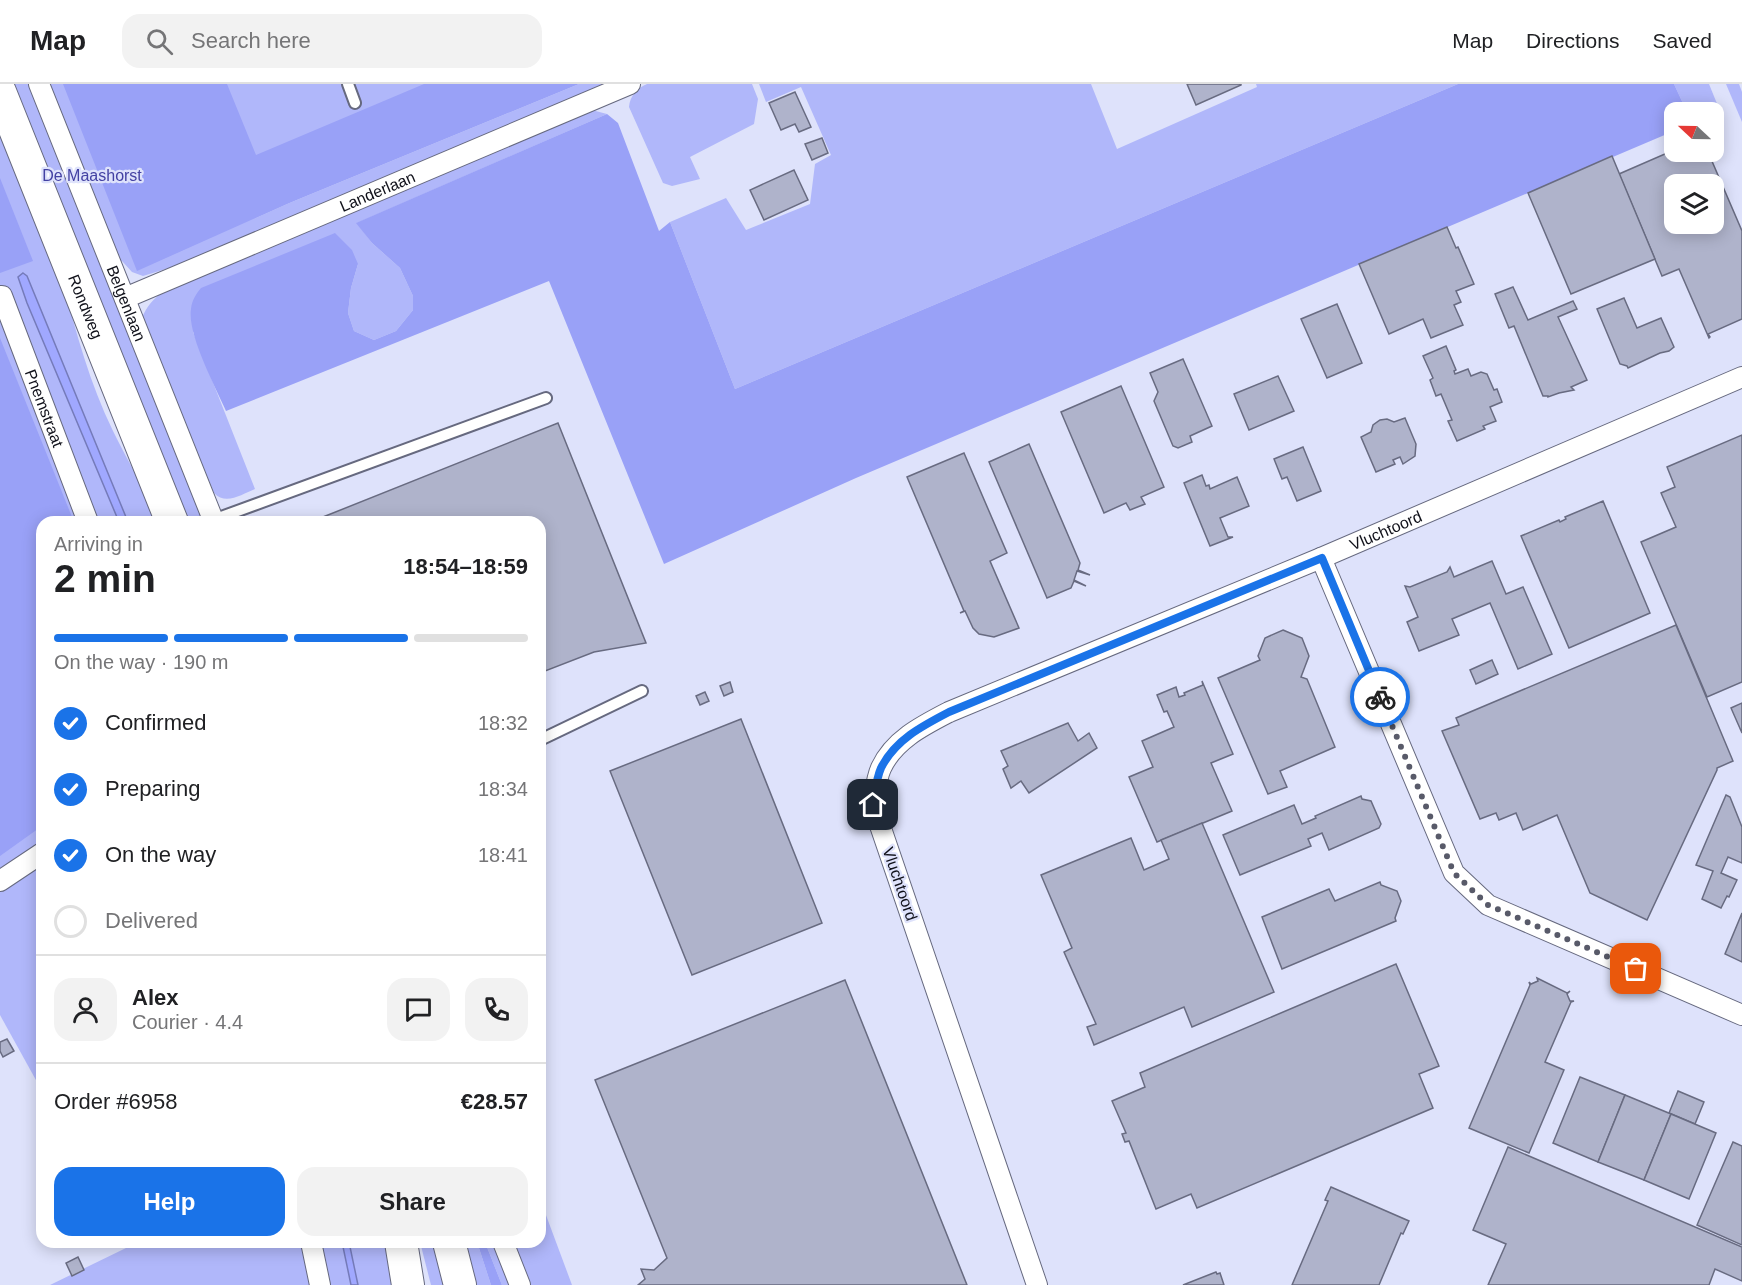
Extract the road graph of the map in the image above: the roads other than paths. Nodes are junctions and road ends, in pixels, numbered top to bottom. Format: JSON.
{"nodes":[{"id":1,"x":39,"y":84,"type":"edge"},
{"id":2,"x":348,"y":84,"type":"edge"},
{"id":3,"x":630,"y":84,"type":"edge"},
{"id":4,"x":0,"y":92,"type":"edge"},
{"id":5,"x":355,"y":103,"type":"dead end"},
{"id":6,"x":0,"y":296,"type":"edge"},
{"id":7,"x":125,"y":298,"type":"junction"},
{"id":8,"x":1742,"y":377,"type":"edge"},
{"id":9,"x":546,"y":398,"type":"dead end"},
{"id":10,"x":86,"y":516,"type":"edge"},
{"id":11,"x":170,"y":516,"type":"edge"},
{"id":12,"x":211,"y":516,"type":"edge"},
{"id":13,"x":227,"y":516,"type":"edge"},
{"id":14,"x":1322,"y":558,"type":"junction"},
{"id":15,"x":642,"y":691,"type":"dead end"},
{"id":16,"x":546,"y":737,"type":"edge"},
{"id":17,"x":36,"y":857,"type":"edge"},
{"id":18,"x":0,"y":881,"type":"edge"},
{"id":19,"x":1742,"y":1015,"type":"edge"},
{"id":20,"x":312,"y":1248,"type":"edge"},
{"id":21,"x":402,"y":1248,"type":"edge"},
{"id":22,"x":451,"y":1248,"type":"edge"},
{"id":23,"x":505,"y":1248,"type":"edge"},
{"id":24,"x":321,"y":1285,"type":"edge"},
{"id":25,"x":408,"y":1285,"type":"edge"},
{"id":26,"x":460,"y":1285,"type":"edge"},
{"id":27,"x":520,"y":1285,"type":"edge"},
{"id":28,"x":1037,"y":1285,"type":"edge"}],
"edges":[{"from":1,"to":7,"type":"street","name":"Belgenlaan"},
{"from":2,"to":5,"type":"lane"},
{"from":3,"to":7,"type":"street","name":"Landerlaan"},
{"from":4,"to":11,"type":"main road","name":"Rondweg"},
{"from":6,"to":10,"type":"street","name":"Pnemstraat"},
{"from":7,"to":12,"type":"street","name":"Belgenlaan"},
{"from":8,"to":14,"type":"street","name":"Vluchtoord"},
{"from":9,"to":13,"type":"lane"},
{"from":14,"to":19,"type":"street"},
{"from":14,"to":28,"type":"street","name":"Vluchtoord"},
{"from":15,"to":16,"type":"lane"},
{"from":17,"to":18,"type":"street"},
{"from":20,"to":24,"type":"street"},
{"from":21,"to":25,"type":"main road"},
{"from":22,"to":26,"type":"main road"},
{"from":23,"to":27,"type":"street"}]}
